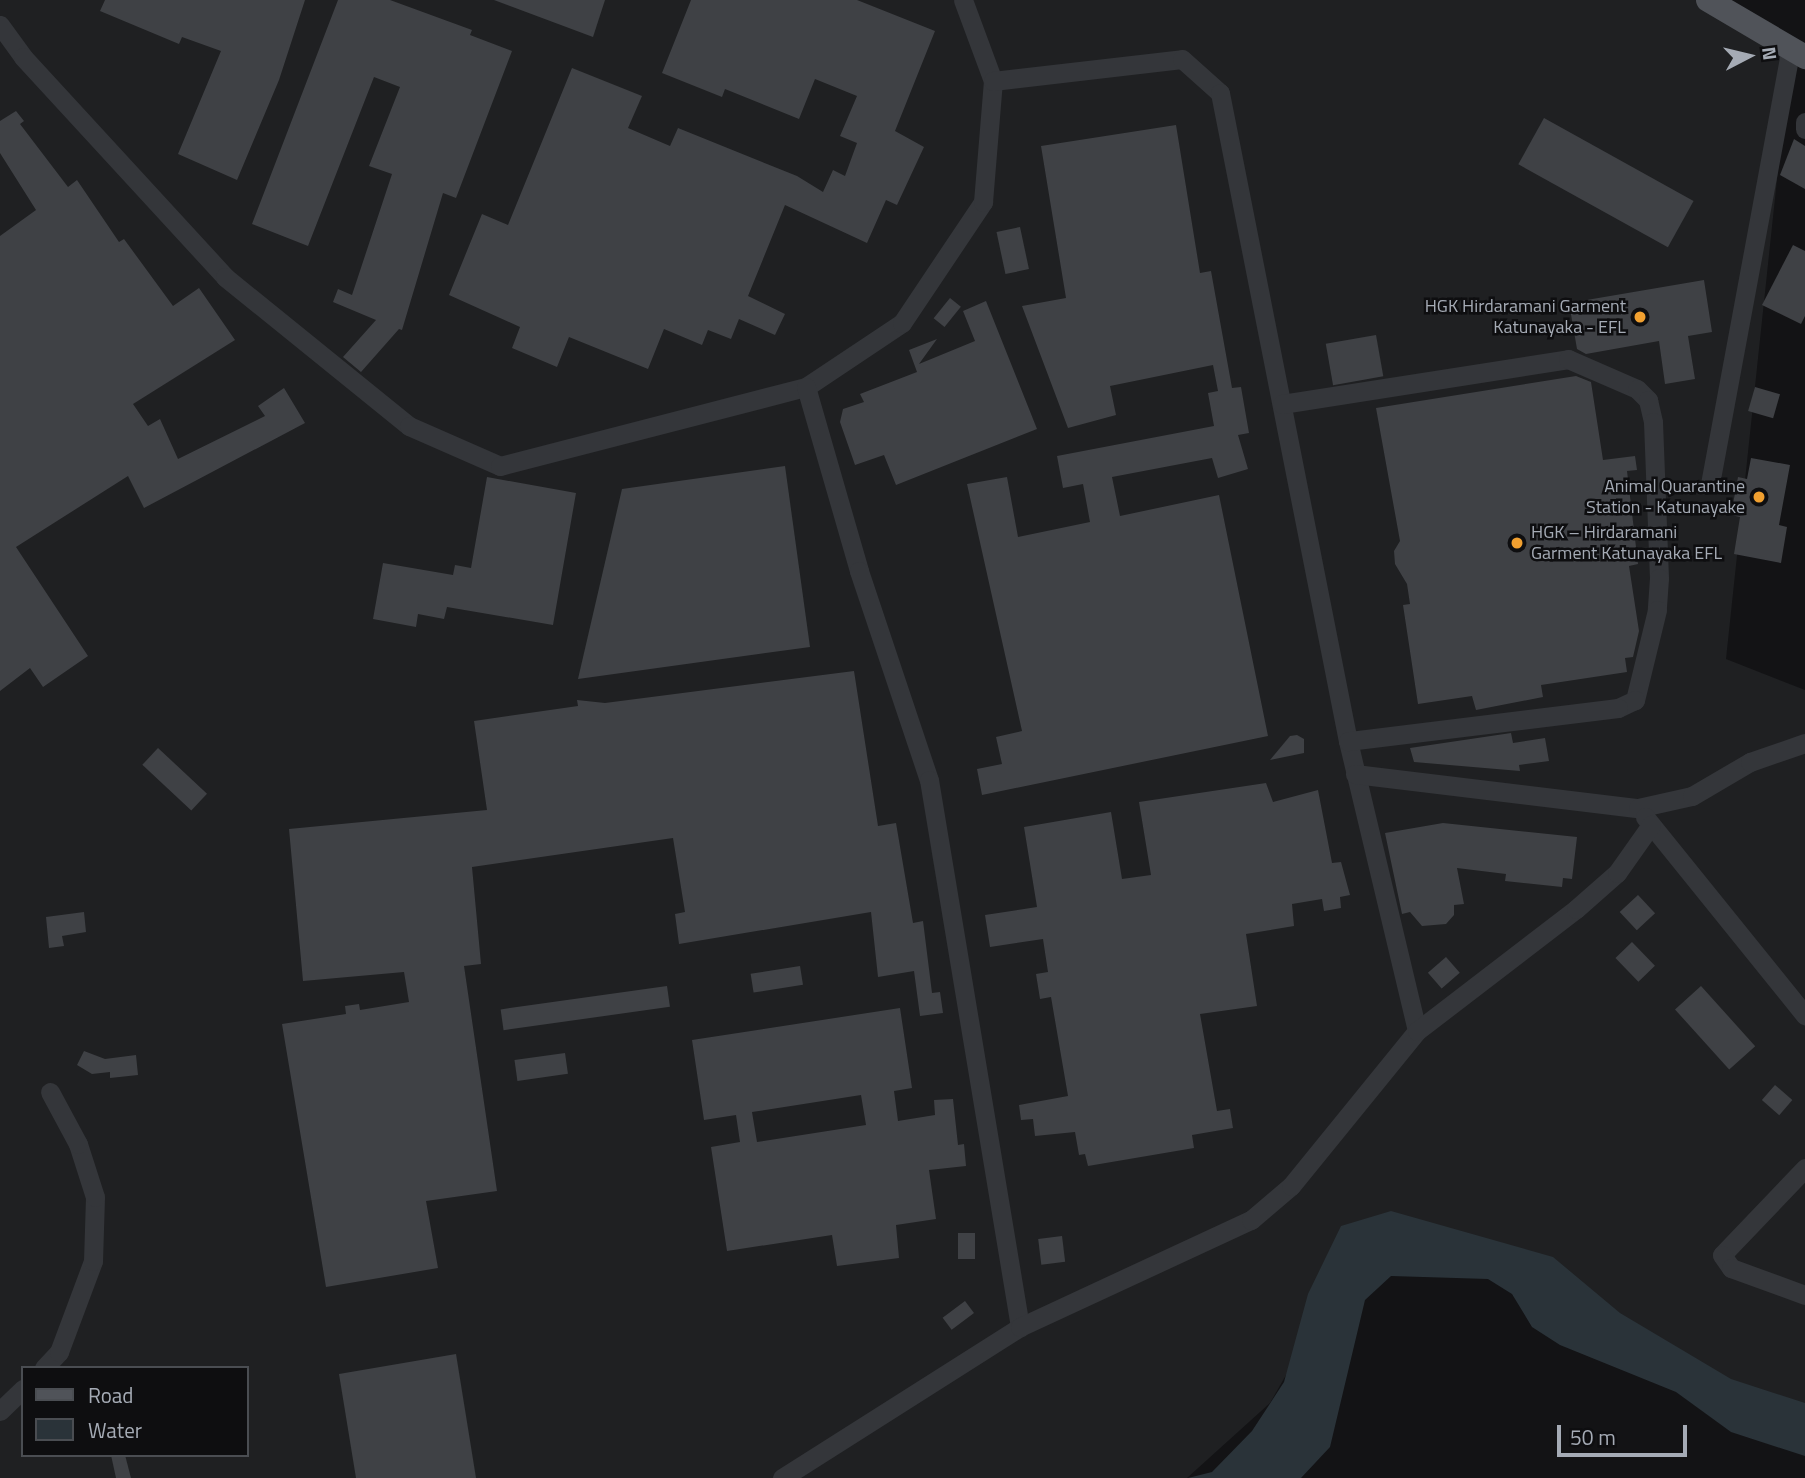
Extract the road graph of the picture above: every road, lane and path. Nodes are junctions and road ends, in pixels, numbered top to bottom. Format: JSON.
{"nodes":[{"id":1,"x":963,"y":0,"type":"edge"},
{"id":2,"x":1709,"y":0,"type":"edge"},
{"id":3,"x":0,"y":25,"type":"edge"},
{"id":4,"x":1798,"y":52,"type":"edge"},
{"id":5,"x":993,"y":81,"type":"junction"},
{"id":6,"x":1805,"y":122,"type":"edge"},
{"id":7,"x":1805,"y":129,"type":"edge"},
{"id":8,"x":806,"y":387,"type":"junction"},
{"id":9,"x":1282,"y":404,"type":"junction"},
{"id":10,"x":1710,"y":484,"type":"dead end"},
{"id":11,"x":1348,"y":741,"type":"junction"},
{"id":12,"x":1805,"y":743,"type":"edge"},
{"id":13,"x":1355,"y":774,"type":"junction"},
{"id":14,"x":1638,"y":808,"type":"junction"},
{"id":15,"x":1651,"y":825,"type":"junction"},
{"id":16,"x":1805,"y":1015,"type":"edge"},
{"id":17,"x":1418,"y":1031,"type":"junction"},
{"id":18,"x":50,"y":1092,"type":"dead end"},
{"id":19,"x":1805,"y":1168,"type":"edge"},
{"id":20,"x":1805,"y":1295,"type":"edge"},
{"id":21,"x":1020,"y":1327,"type":"junction"},
{"id":22,"x":46,"y":1366,"type":"edge"},
{"id":23,"x":21,"y":1391,"type":"edge"},
{"id":24,"x":0,"y":1411,"type":"edge"},
{"id":25,"x":782,"y":1478,"type":"edge"}],
"edges":[{"from":1,"to":5,"type":"lane"},
{"from":2,"to":4,"type":"main road"},
{"from":3,"to":8,"type":"lane"},
{"from":4,"to":10,"type":"lane"},
{"from":5,"to":8,"type":"lane"},
{"from":5,"to":9,"type":"lane"},
{"from":6,"to":7,"type":"lane"},
{"from":8,"to":21,"type":"lane"},
{"from":9,"to":11,"type":"lane"},
{"from":9,"to":11,"type":"lane"},
{"from":11,"to":13,"type":"lane"},
{"from":12,"to":14,"type":"lane"},
{"from":13,"to":14,"type":"lane"},
{"from":13,"to":17,"type":"lane"},
{"from":14,"to":15,"type":"lane"},
{"from":15,"to":16,"type":"lane"},
{"from":15,"to":17,"type":"lane"},
{"from":17,"to":21,"type":"lane"},
{"from":18,"to":22,"type":"lane"},
{"from":19,"to":20,"type":"lane"},
{"from":21,"to":25,"type":"lane"},
{"from":23,"to":24,"type":"lane"}]}
